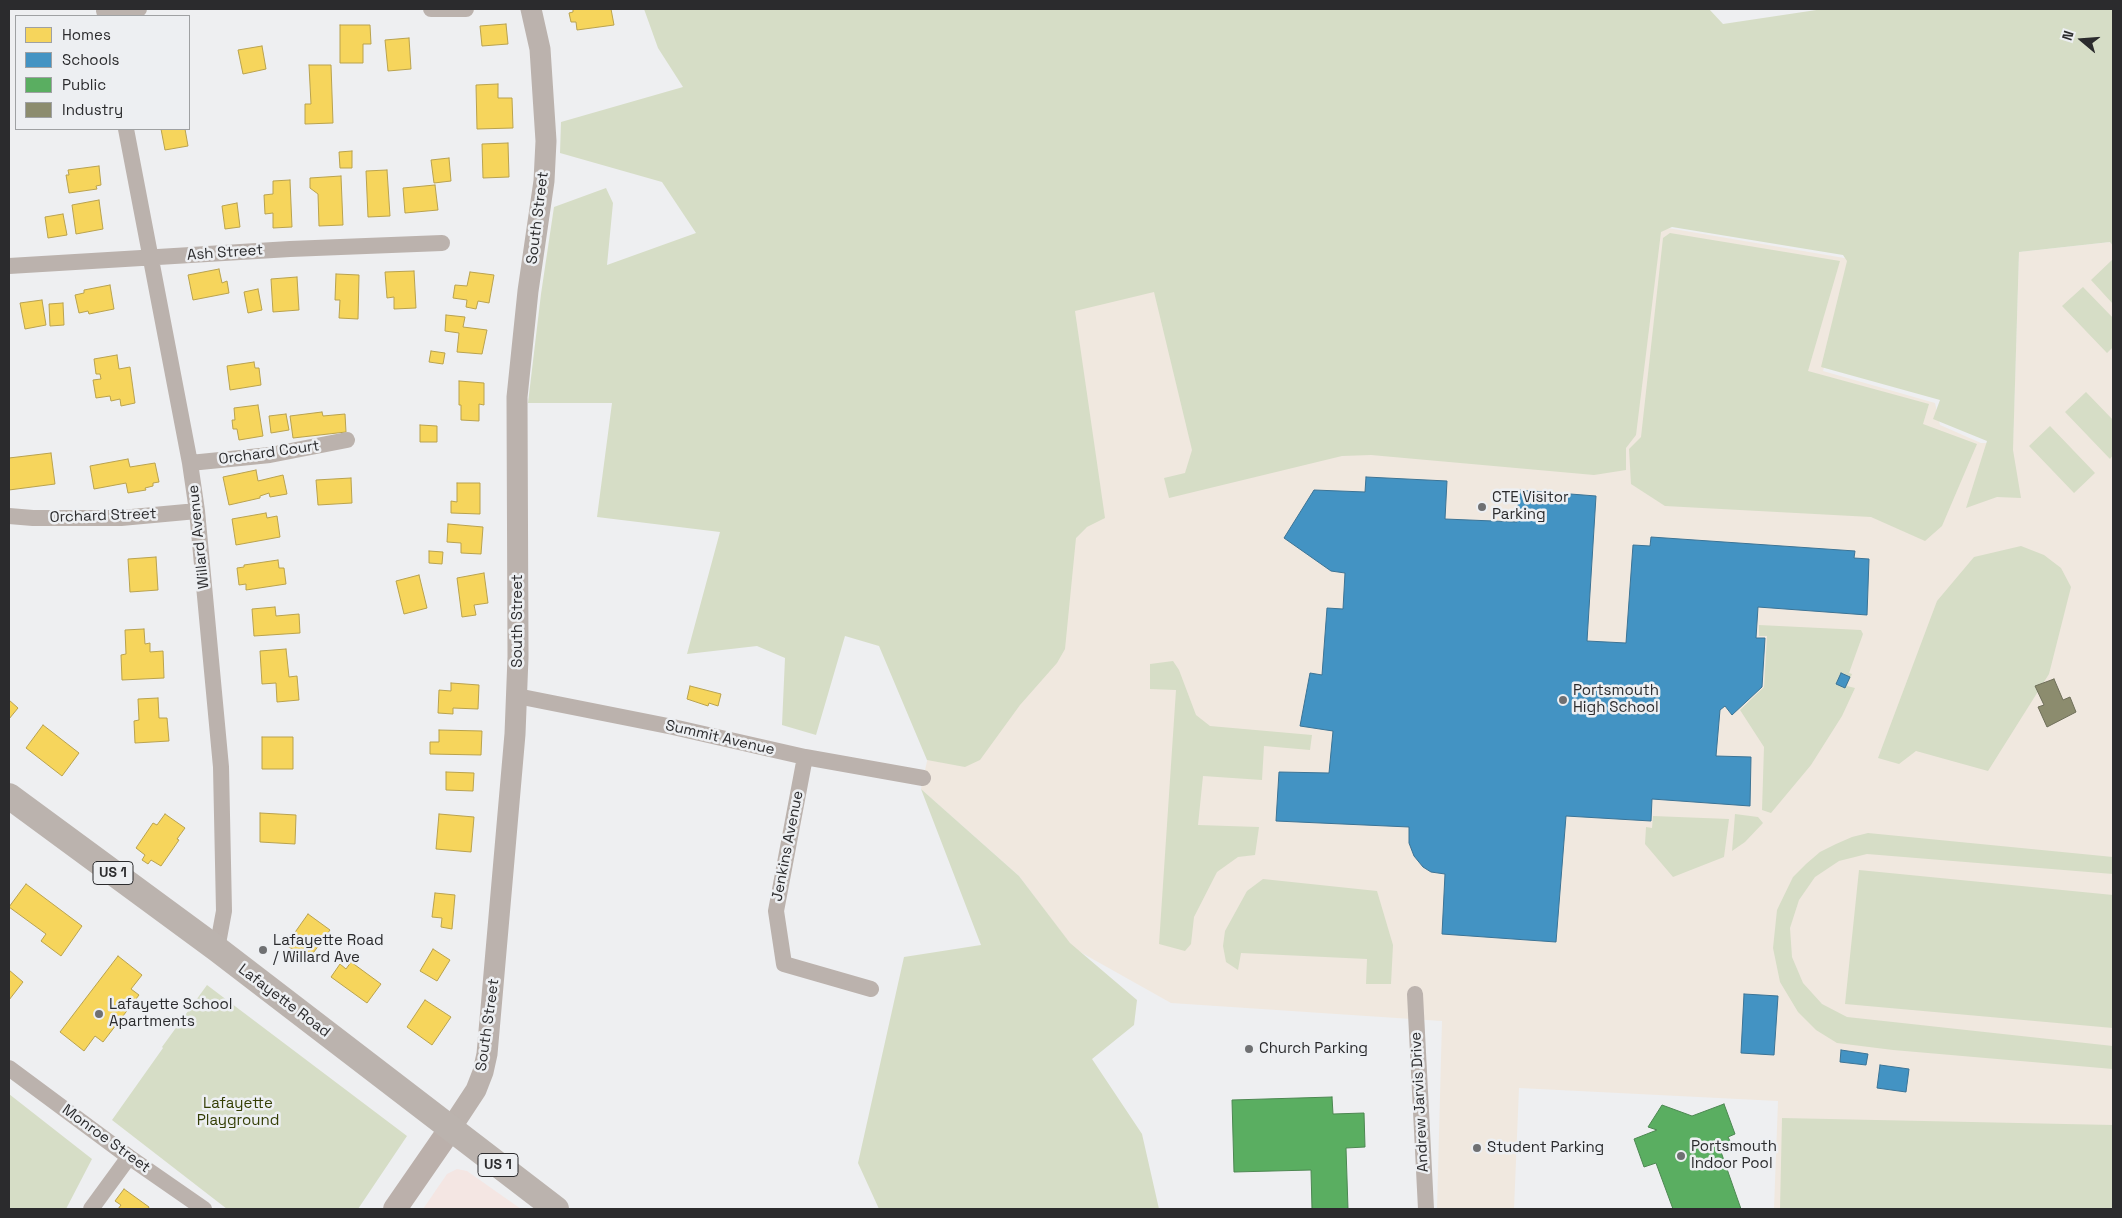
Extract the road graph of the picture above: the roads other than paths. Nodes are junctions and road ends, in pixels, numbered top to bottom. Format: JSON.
{"nodes":[{"id":1,"x":139,"y":9,"type":"edge"},
{"id":2,"x":431,"y":9,"type":"edge"},
{"id":3,"x":466,"y":9,"type":"edge"},
{"id":4,"x":531,"y":9,"type":"edge"},
{"id":5,"x":104,"y":12,"type":"edge"},
{"id":6,"x":126,"y":130,"type":"edge"},
{"id":7,"x":442,"y":243,"type":"dead end"},
{"id":8,"x":151,"y":258,"type":"junction"},
{"id":9,"x":9,"y":266,"type":"edge"},
{"id":10,"x":347,"y":440,"type":"dead end"},
{"id":11,"x":190,"y":463,"type":"junction"},
{"id":12,"x":197,"y":511,"type":"junction"},
{"id":13,"x":9,"y":516,"type":"edge"},
{"id":14,"x":517,"y":696,"type":"junction"},
{"id":15,"x":805,"y":757,"type":"junction"},
{"id":16,"x":923,"y":778,"type":"dead end"},
{"id":17,"x":9,"y":796,"type":"edge"},
{"id":18,"x":217,"y":949,"type":"junction"},
{"id":19,"x":871,"y":989,"type":"dead end"},
{"id":20,"x":1415,"y":994,"type":"dead end"},
{"id":21,"x":9,"y":1068,"type":"edge"},
{"id":22,"x":451,"y":1128,"type":"junction"},
{"id":23,"x":129,"y":1157,"type":"junction"},
{"id":24,"x":90,"y":1209,"type":"edge"},
{"id":25,"x":204,"y":1209,"type":"edge"},
{"id":26,"x":395,"y":1209,"type":"edge"},
{"id":27,"x":556,"y":1209,"type":"edge"},
{"id":28,"x":1426,"y":1209,"type":"edge"}],
"edges":[{"from":1,"to":5,"type":"street"},
{"from":2,"to":3,"type":"street"},
{"from":4,"to":14,"type":"street","name":"South Street"},
{"from":6,"to":8,"type":"street","name":"Willard Avenue"},
{"from":7,"to":8,"type":"street","name":"Ash Street"},
{"from":8,"to":9,"type":"street","name":"Ash Street"},
{"from":8,"to":11,"type":"street","name":"Willard Avenue"},
{"from":10,"to":11,"type":"street","name":"Orchard Court"},
{"from":11,"to":12,"type":"street","name":"Willard Avenue"},
{"from":12,"to":13,"type":"street","name":"Orchard Street"},
{"from":12,"to":18,"type":"street","name":"Willard Avenue"},
{"from":14,"to":15,"type":"street","name":"Summit Avenue"},
{"from":14,"to":22,"type":"street","name":"South Street"},
{"from":15,"to":16,"type":"street","name":"Summit Avenue"},
{"from":15,"to":19,"type":"street","name":"Jenkins Avenue"},
{"from":17,"to":18,"type":"main road","name":"Lafayette Road","number":"US 1"},
{"from":18,"to":22,"type":"main road","name":"Lafayette Road","number":"US 1"},
{"from":20,"to":28,"type":"street","name":"Andrew Jarvis Drive"},
{"from":21,"to":23,"type":"street","name":"Monroe Street"},
{"from":22,"to":26,"type":"main road","name":"South Street"},
{"from":22,"to":27,"type":"main road","name":"Lafayette Road","number":"US 1"},
{"from":23,"to":24,"type":"street"},
{"from":23,"to":25,"type":"street","name":"Monroe Street"}]}
